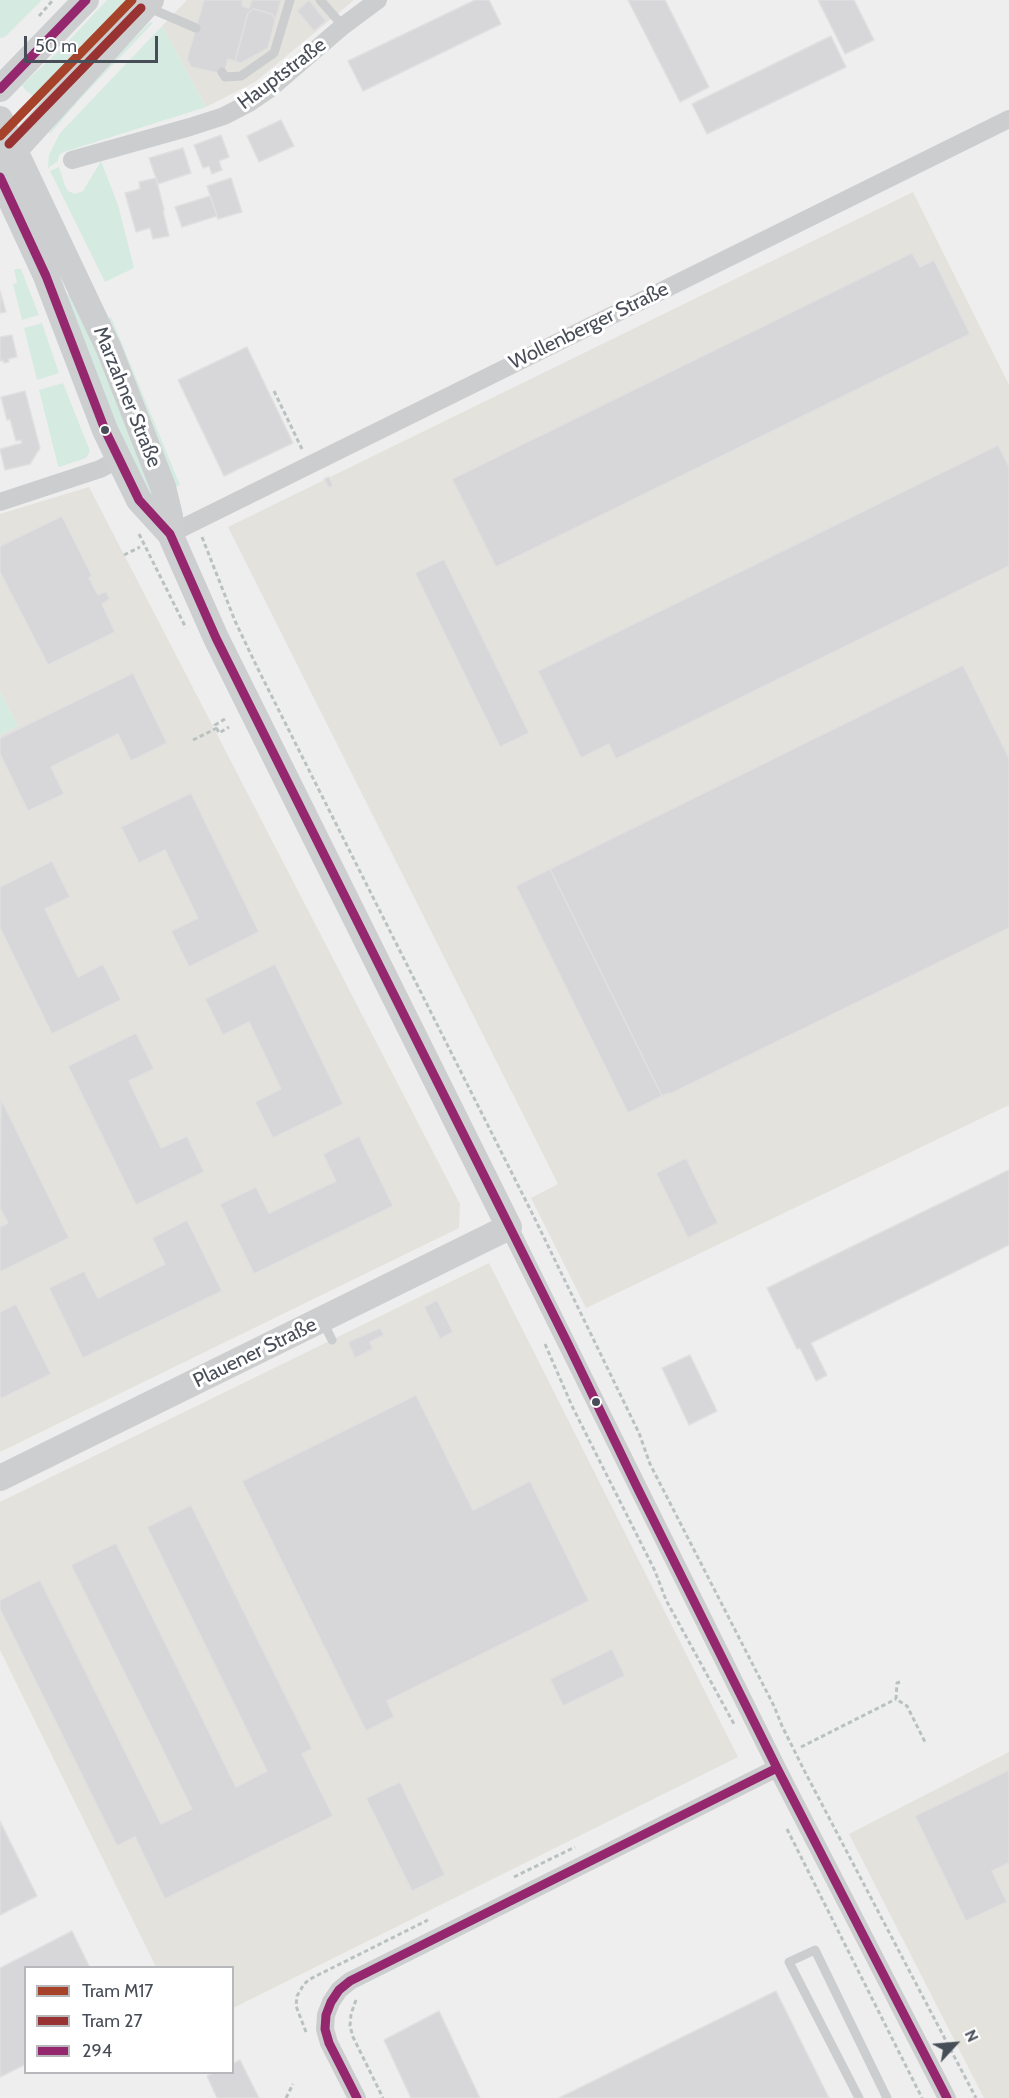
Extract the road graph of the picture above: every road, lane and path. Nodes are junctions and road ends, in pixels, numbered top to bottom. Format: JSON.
{"nodes":[{"id":1,"x":53,"y":0,"type":"edge"},
{"id":2,"x":86,"y":0,"type":"edge"},
{"id":3,"x":290,"y":0,"type":"edge"},
{"id":4,"x":320,"y":0,"type":"edge"},
{"id":5,"x":378,"y":0,"type":"edge"},
{"id":6,"x":148,"y":3,"type":"edge"},
{"id":7,"x":39,"y":15,"type":"dead end"},
{"id":8,"x":343,"y":26,"type":"junction"},
{"id":9,"x":196,"y":28,"type":"dead end"},
{"id":10,"x":222,"y":72,"type":"dead end"},
{"id":11,"x":0,"y":89,"type":"edge"},
{"id":12,"x":0,"y":119,"type":"edge"},
{"id":13,"x":1009,"y":119,"type":"edge"},
{"id":14,"x":7,"y":158,"type":"edge"},
{"id":15,"x":72,"y":160,"type":"dead end"},
{"id":16,"x":0,"y":177,"type":"edge"},
{"id":17,"x":58,"y":270,"type":"junction"},
{"id":18,"x":274,"y":391,"type":"dead end"},
{"id":19,"x":302,"y":450,"type":"dead end"},
{"id":20,"x":119,"y":459,"type":"junction"},
{"id":21,"x":0,"y":502,"type":"edge"},
{"id":22,"x":196,"y":521,"type":"junction"},
{"id":23,"x":170,"y":534,"type":"junction"},
{"id":24,"x":140,"y":547,"type":"dead end"},
{"id":25,"x":124,"y":555,"type":"dead end"},
{"id":26,"x":225,"y":719,"type":"dead end"},
{"id":27,"x":229,"y":727,"type":"dead end"},
{"id":28,"x":217,"y":728,"type":"junction"},
{"id":29,"x":194,"y":740,"type":"dead end"},
{"id":30,"x":509,"y":1227,"type":"junction"},
{"id":31,"x":543,"y":1339,"type":"dead end"},
{"id":32,"x":0,"y":1478,"type":"edge"},
{"id":33,"x":900,"y":1682,"type":"dead end"},
{"id":34,"x":896,"y":1699,"type":"junction"},
{"id":35,"x":735,"y":1726,"type":"dead end"},
{"id":36,"x":926,"y":1744,"type":"dead end"},
{"id":37,"x":801,"y":1747,"type":"dead end"},
{"id":38,"x":777,"y":1768,"type":"junction"},
{"id":39,"x":785,"y":1825,"type":"dead end"},
{"id":40,"x":359,"y":1996,"type":"dead end"},
{"id":41,"x":293,"y":2084,"type":"dead end"},
{"id":42,"x":286,"y":2098,"type":"edge"},
{"id":43,"x":357,"y":2098,"type":"edge"},
{"id":44,"x":383,"y":2098,"type":"edge"},
{"id":45,"x":859,"y":2098,"type":"edge"},
{"id":46,"x":887,"y":2098,"type":"edge"},
{"id":47,"x":922,"y":2098,"type":"edge"},
{"id":48,"x":947,"y":2098,"type":"edge"},
{"id":49,"x":976,"y":2098,"type":"edge"}],
"edges":[{"from":1,"to":7,"type":"path"},
{"from":2,"to":11,"type":"street"},
{"from":3,"to":10,"type":"lane"},
{"from":4,"to":8,"type":"lane"},
{"from":5,"to":8,"type":"street","name":"Hauptstraße"},
{"from":6,"to":9,"type":"lane"},
{"from":6,"to":14,"type":"street"},
{"from":8,"to":15,"type":"street","name":"Hauptstraße"},
{"from":12,"to":14,"type":"street","name":"Marzahner Straße"},
{"from":13,"to":22,"type":"street","name":"Wollenberger Straße"},
{"from":14,"to":17,"type":"street","name":"Marzahner Straße"},
{"from":16,"to":17,"type":"street","name":"Marzahner Straße"},
{"from":17,"to":20,"type":"street","name":"Marzahner Straße"},
{"from":17,"to":23,"type":"street","name":"Marzahner Straße"},
{"from":18,"to":19,"type":"path"},
{"from":20,"to":21,"type":"street"},
{"from":20,"to":23,"type":"street","name":"Marzahner Straße"},
{"from":22,"to":23,"type":"street","name":"Wollenberger Straße"},
{"from":22,"to":49,"type":"path"},
{"from":23,"to":30,"type":"street","name":"Marzahner Straße"},
{"from":24,"to":25,"type":"path"},
{"from":26,"to":28,"type":"path"},
{"from":27,"to":28,"type":"path"},
{"from":28,"to":29,"type":"path"},
{"from":30,"to":32,"type":"street","name":"Plauener Straße"},
{"from":30,"to":38,"type":"street","name":"Marzahner Straße"},
{"from":31,"to":35,"type":"path"},
{"from":33,"to":34,"type":"path"},
{"from":34,"to":36,"type":"path"},
{"from":34,"to":37,"type":"path"},
{"from":38,"to":43,"type":"street"},
{"from":38,"to":48,"type":"street","name":"Marzahner Straße"},
{"from":39,"to":47,"type":"path"},
{"from":40,"to":44,"type":"path"},
{"from":41,"to":42,"type":"path"},
{"from":45,"to":46,"type":"lane"}]}
